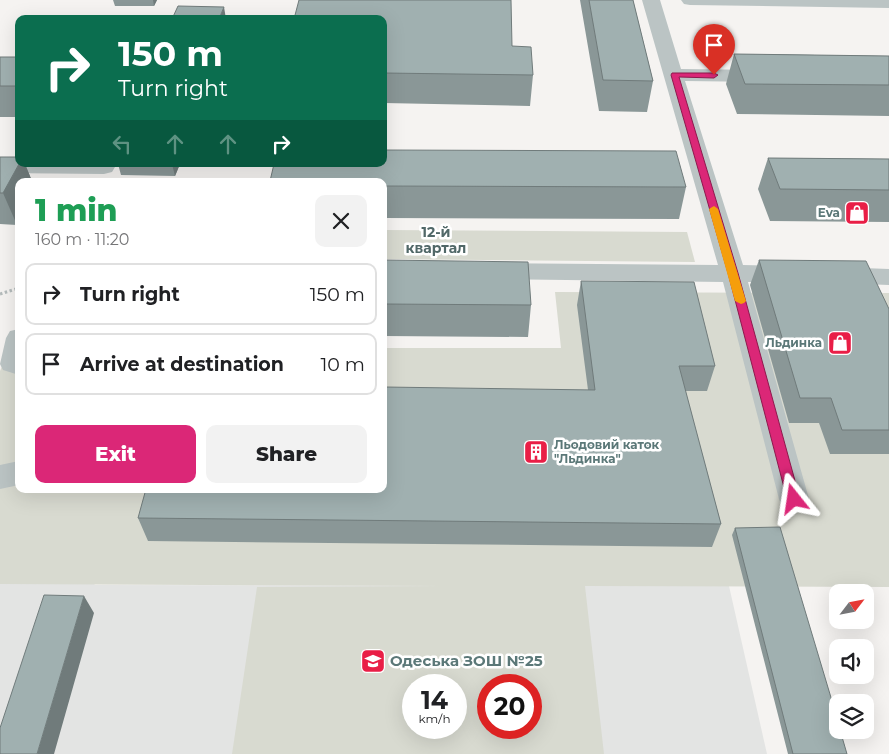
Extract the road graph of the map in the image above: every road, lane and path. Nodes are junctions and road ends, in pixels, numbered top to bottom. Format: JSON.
{"nodes":[{"id":1,"x":651,"y":0,"type":"edge"},
{"id":2,"x":690,"y":0,"type":"edge"},
{"id":3,"x":889,"y":3,"type":"edge"},
{"id":4,"x":675,"y":75,"type":"junction"},
{"id":5,"x":782,"y":76,"type":"edge"},
{"id":6,"x":0,"y":166,"type":"edge"},
{"id":7,"x":15,"y":167,"type":"edge"},
{"id":8,"x":20,"y":167,"type":"edge"},
{"id":9,"x":101,"y":171,"type":"edge"},
{"id":10,"x":470,"y":271,"type":"edge"},
{"id":11,"x":733,"y":273,"type":"junction"},
{"id":12,"x":889,"y":276,"type":"edge"},
{"id":13,"x":15,"y":289,"type":"edge"},
{"id":14,"x":0,"y":294,"type":"edge"},
{"id":15,"x":15,"y":474,"type":"edge"},
{"id":16,"x":0,"y":477,"type":"edge"},
{"id":17,"x":794,"y":499,"type":"dead end"}],
"edges":[{"from":1,"to":4,"type":"lane"},
{"from":2,"to":3,"type":"lane"},
{"from":4,"to":5,"type":"lane"},
{"from":4,"to":11,"type":"lane"},
{"from":6,"to":7,"type":"lane"},
{"from":8,"to":9,"type":"lane"},
{"from":10,"to":11,"type":"lane"},
{"from":11,"to":12,"type":"lane"},
{"from":11,"to":17,"type":"lane"},
{"from":13,"to":14,"type":"path"},
{"from":15,"to":16,"type":"lane"}]}
